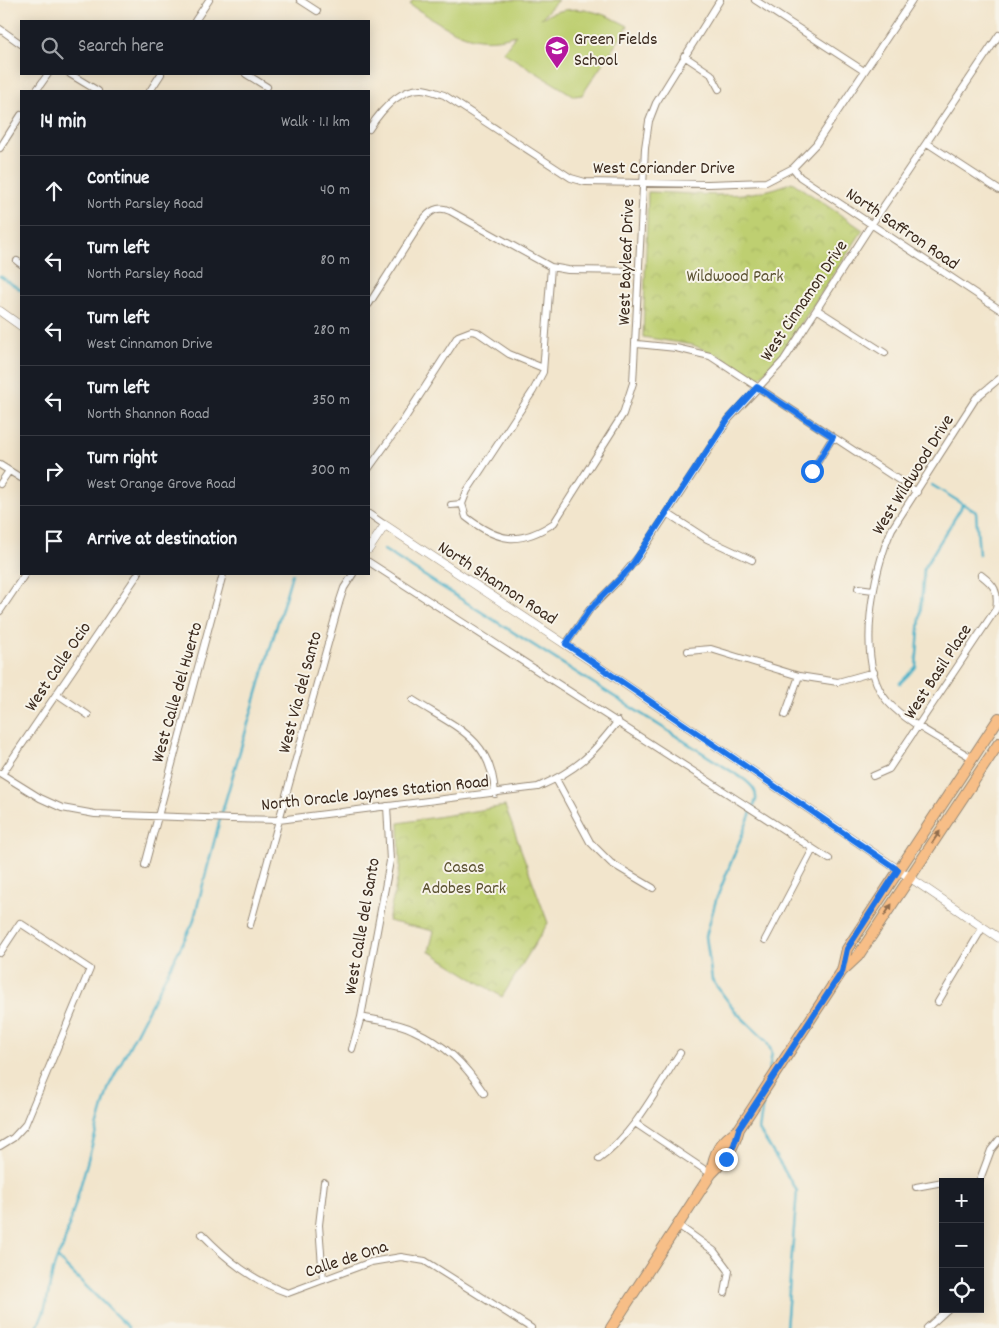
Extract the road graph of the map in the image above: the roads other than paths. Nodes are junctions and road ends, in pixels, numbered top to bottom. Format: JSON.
{"nodes":[{"id":1,"x":209,"y":0,"type":"edge"},
{"id":2,"x":300,"y":0,"type":"edge"},
{"id":3,"x":720,"y":0,"type":"edge"},
{"id":4,"x":756,"y":0,"type":"edge"},
{"id":5,"x":912,"y":0,"type":"edge"},
{"id":6,"x":317,"y":11,"type":"dead end"},
{"id":7,"x":196,"y":20,"type":"edge"},
{"id":8,"x":0,"y":29,"type":"edge"},
{"id":9,"x":999,"y":35,"type":"edge"},
{"id":10,"x":20,"y":43,"type":"edge"},
{"id":11,"x":684,"y":56,"type":"junction"},
{"id":12,"x":864,"y":71,"type":"junction"},
{"id":13,"x":47,"y":75,"type":"edge"},
{"id":14,"x":72,"y":75,"type":"edge"},
{"id":15,"x":160,"y":75,"type":"edge"},
{"id":16,"x":248,"y":75,"type":"edge"},
{"id":17,"x":267,"y":87,"type":"dead end"},
{"id":18,"x":719,"y":89,"type":"dead end"},
{"id":19,"x":37,"y":90,"type":"edge"},
{"id":20,"x":96,"y":90,"type":"edge"},
{"id":21,"x":151,"y":90,"type":"edge"},
{"id":22,"x":20,"y":117,"type":"edge"},
{"id":23,"x":370,"y":127,"type":"edge"},
{"id":24,"x":927,"y":143,"type":"junction"},
{"id":25,"x":0,"y":148,"type":"edge"},
{"id":26,"x":792,"y":168,"type":"junction"},
{"id":27,"x":643,"y":182,"type":"junction"},
{"id":28,"x":999,"y":190,"type":"edge"},
{"id":29,"x":871,"y":225,"type":"junction"},
{"id":30,"x":551,"y":267,"type":"junction"},
{"id":31,"x":640,"y":271,"type":"junction"},
{"id":32,"x":370,"y":302,"type":"edge"},
{"id":33,"x":818,"y":310,"type":"junction"},
{"id":34,"x":999,"y":310,"type":"edge"},
{"id":35,"x":0,"y":311,"type":"edge"},
{"id":36,"x":20,"y":325,"type":"edge"},
{"id":37,"x":637,"y":344,"type":"junction"},
{"id":38,"x":885,"y":353,"type":"dead end"},
{"id":39,"x":543,"y":368,"type":"junction"},
{"id":40,"x":999,"y":379,"type":"edge"},
{"id":41,"x":757,"y":387,"type":"junction"},
{"id":42,"x":833,"y":437,"type":"junction"},
{"id":43,"x":0,"y":465,"type":"edge"},
{"id":44,"x":370,"y":467,"type":"edge"},
{"id":45,"x":9,"y":471,"type":"junction"},
{"id":46,"x":812,"y":471,"type":"dead end"},
{"id":47,"x":20,"y":477,"type":"edge"},
{"id":48,"x":0,"y":484,"type":"edge"},
{"id":49,"x":917,"y":492,"type":"junction"},
{"id":50,"x":462,"y":504,"type":"junction"},
{"id":51,"x":451,"y":505,"type":"dead end"},
{"id":52,"x":667,"y":513,"type":"junction"},
{"id":53,"x":370,"y":515,"type":"edge"},
{"id":54,"x":385,"y":525,"type":"junction"},
{"id":55,"x":370,"y":548,"type":"edge"},
{"id":56,"x":752,"y":560,"type":"dead end"},
{"id":57,"x":370,"y":563,"type":"edge"},
{"id":58,"x":24,"y":575,"type":"edge"},
{"id":59,"x":137,"y":575,"type":"edge"},
{"id":60,"x":224,"y":575,"type":"edge"},
{"id":61,"x":352,"y":575,"type":"edge"},
{"id":62,"x":981,"y":575,"type":"dead end"},
{"id":63,"x":858,"y":588,"type":"dead end"},
{"id":64,"x":874,"y":590,"type":"junction"},
{"id":65,"x":0,"y":611,"type":"edge"},
{"id":66,"x":566,"y":644,"type":"junction"},
{"id":67,"x":688,"y":651,"type":"dead end"},
{"id":68,"x":874,"y":672,"type":"junction"},
{"id":69,"x":799,"y":676,"type":"junction"},
{"id":70,"x":57,"y":694,"type":"junction"},
{"id":71,"x":413,"y":700,"type":"dead end"},
{"id":72,"x":88,"y":715,"type":"dead end"},
{"id":73,"x":785,"y":715,"type":"dead end"},
{"id":74,"x":999,"y":718,"type":"edge"},
{"id":75,"x":618,"y":722,"type":"junction"},
{"id":76,"x":920,"y":725,"type":"junction"},
{"id":77,"x":999,"y":743,"type":"edge"},
{"id":78,"x":972,"y":758,"type":"junction"},
{"id":79,"x":1,"y":774,"type":"edge"},
{"id":80,"x":873,"y":776,"type":"dead end"},
{"id":81,"x":556,"y":779,"type":"junction"},
{"id":82,"x":495,"y":794,"type":"junction"},
{"id":83,"x":387,"y":806,"type":"junction"},
{"id":84,"x":157,"y":817,"type":"junction"},
{"id":85,"x":279,"y":820,"type":"junction"},
{"id":86,"x":813,"y":849,"type":"junction"},
{"id":87,"x":829,"y":859,"type":"dead end"},
{"id":88,"x":145,"y":865,"type":"dead end"},
{"id":89,"x":898,"y":870,"type":"junction"},
{"id":90,"x":909,"y":877,"type":"junction"},
{"id":91,"x":653,"y":888,"type":"dead end"},
{"id":92,"x":250,"y":926,"type":"dead end"},
{"id":93,"x":983,"y":927,"type":"junction"},
{"id":94,"x":999,"y":938,"type":"edge"},
{"id":95,"x":765,"y":940,"type":"dead end"},
{"id":96,"x":0,"y":953,"type":"edge"},
{"id":97,"x":842,"y":972,"type":"junction"},
{"id":98,"x":938,"y":1002,"type":"dead end"},
{"id":99,"x":360,"y":1017,"type":"junction"},
{"id":100,"x":352,"y":1049,"type":"dead end"},
{"id":101,"x":680,"y":1053,"type":"dead end"},
{"id":102,"x":484,"y":1093,"type":"dead end"},
{"id":103,"x":635,"y":1123,"type":"junction"},
{"id":104,"x":999,"y":1140,"type":"edge"},
{"id":105,"x":0,"y":1146,"type":"edge"},
{"id":106,"x":598,"y":1159,"type":"dead end"},
{"id":107,"x":711,"y":1174,"type":"junction"},
{"id":108,"x":980,"y":1178,"type":"edge"},
{"id":109,"x":324,"y":1182,"type":"dead end"},
{"id":110,"x":939,"y":1183,"type":"edge"},
{"id":111,"x":916,"y":1187,"type":"dead end"},
{"id":112,"x":678,"y":1225,"type":"junction"},
{"id":113,"x":202,"y":1234,"type":"dead end"},
{"id":114,"x":323,"y":1280,"type":"junction"},
{"id":115,"x":725,"y":1293,"type":"dead end"},
{"id":116,"x":944,"y":1313,"type":"edge"},
{"id":117,"x":531,"y":1328,"type":"edge"},
{"id":118,"x":611,"y":1328,"type":"edge"},
{"id":119,"x":927,"y":1328,"type":"edge"}],
"edges":[{"from":1,"to":7,"type":"street"},
{"from":2,"to":6,"type":"street"},
{"from":3,"to":11,"type":"street","name":"West Bayleaf Drive"},
{"from":4,"to":12,"type":"street"},
{"from":5,"to":12,"type":"street","name":"West Coriander Drive"},
{"from":8,"to":10,"type":"street"},
{"from":9,"to":24,"type":"street","name":"West Cinnamon Drive"},
{"from":11,"to":18,"type":"street"},
{"from":11,"to":27,"type":"street","name":"West Bayleaf Drive"},
{"from":12,"to":26,"type":"street","name":"West Coriander Drive"},
{"from":13,"to":19,"type":"street"},
{"from":14,"to":20,"type":"street"},
{"from":15,"to":21,"type":"street"},
{"from":16,"to":17,"type":"street"},
{"from":22,"to":25,"type":"street"},
{"from":23,"to":27,"type":"street","name":"West Coriander Drive"},
{"from":24,"to":28,"type":"street"},
{"from":24,"to":29,"type":"street","name":"West Cinnamon Drive"},
{"from":26,"to":27,"type":"street","name":"West Coriander Drive"},
{"from":26,"to":29,"type":"street","name":"North Saffron Road"},
{"from":27,"to":31,"type":"street","name":"West Bayleaf Drive"},
{"from":29,"to":33,"type":"street","name":"West Cinnamon Drive"},
{"from":29,"to":34,"type":"street","name":"North Saffron Road"},
{"from":30,"to":31,"type":"street"},
{"from":30,"to":32,"type":"street"},
{"from":30,"to":39,"type":"street"},
{"from":31,"to":37,"type":"street","name":"West Bayleaf Drive"},
{"from":33,"to":38,"type":"street"},
{"from":33,"to":41,"type":"street","name":"West Cinnamon Drive"},
{"from":35,"to":36,"type":"street"},
{"from":37,"to":41,"type":"street"},
{"from":37,"to":50,"type":"street","name":"West Bayleaf Drive"},
{"from":39,"to":44,"type":"street"},
{"from":39,"to":50,"type":"street"},
{"from":40,"to":49,"type":"street","name":"West Wildwood Drive"},
{"from":41,"to":42,"type":"street"},
{"from":41,"to":52,"type":"street","name":"West Cinnamon Drive"},
{"from":42,"to":46,"type":"street"},
{"from":42,"to":49,"type":"street"},
{"from":43,"to":45,"type":"street"},
{"from":45,"to":47,"type":"street"},
{"from":45,"to":48,"type":"street"},
{"from":49,"to":64,"type":"street","name":"West Wildwood Drive"},
{"from":50,"to":51,"type":"street"},
{"from":52,"to":56,"type":"street"},
{"from":52,"to":66,"type":"street","name":"West Cinnamon Drive"},
{"from":53,"to":54,"type":"street","name":"North Shannon Road"},
{"from":54,"to":55,"type":"street"},
{"from":54,"to":66,"type":"street","name":"North Shannon Road"},
{"from":57,"to":75,"type":"street"},
{"from":58,"to":65,"type":"street"},
{"from":59,"to":70,"type":"street","name":"West Calle Ocio"},
{"from":60,"to":84,"type":"street","name":"West Calle del Huerto"},
{"from":61,"to":85,"type":"street","name":"West Via del Santo"},
{"from":62,"to":76,"type":"street","name":"West Basil Place"},
{"from":63,"to":64,"type":"street"},
{"from":64,"to":68,"type":"street","name":"West Wildwood Drive"},
{"from":66,"to":89,"type":"street","name":"North Shannon Road"},
{"from":67,"to":69,"type":"street"},
{"from":68,"to":69,"type":"street"},
{"from":68,"to":76,"type":"street","name":"West Wildwood Drive"},
{"from":69,"to":73,"type":"street"},
{"from":70,"to":72,"type":"street"},
{"from":70,"to":79,"type":"street","name":"West Calle Ocio"},
{"from":71,"to":82,"type":"street"},
{"from":74,"to":78,"type":"main road"},
{"from":75,"to":81,"type":"street","name":"North Oracle Jaynes Station Road"},
{"from":75,"to":86,"type":"street"},
{"from":76,"to":78,"type":"street","name":"West Wildwood Drive"},
{"from":76,"to":80,"type":"street","name":"West Basil Place"},
{"from":90,"to":77,"type":"main road","one_way":true},
{"from":78,"to":89,"type":"main road"},
{"from":79,"to":84,"type":"street","name":"North Oracle Jaynes Station Road"},
{"from":81,"to":82,"type":"street","name":"North Oracle Jaynes Station Road"},
{"from":81,"to":91,"type":"street"},
{"from":82,"to":83,"type":"street","name":"North Oracle Jaynes Station Road"},
{"from":83,"to":85,"type":"street","name":"North Oracle Jaynes Station Road"},
{"from":83,"to":99,"type":"street","name":"West Calle del Santo"},
{"from":84,"to":85,"type":"street","name":"North Oracle Jaynes Station Road"},
{"from":84,"to":88,"type":"street","name":"West Calle del Huerto"},
{"from":85,"to":92,"type":"street","name":"West Via del Santo"},
{"from":86,"to":87,"type":"street"},
{"from":86,"to":95,"type":"street"},
{"from":89,"to":90,"type":"street","name":"North Shannon Road"},
{"from":89,"to":97,"type":"main road"},
{"from":90,"to":93,"type":"street","name":"North Shannon Road"},
{"from":97,"to":90,"type":"main road","one_way":true},
{"from":93,"to":94,"type":"street","name":"North Shannon Road"},
{"from":93,"to":98,"type":"street"},
{"from":96,"to":105,"type":"street"},
{"from":97,"to":107,"type":"main road"},
{"from":99,"to":100,"type":"street","name":"West Calle del Santo"},
{"from":99,"to":102,"type":"street"},
{"from":101,"to":103,"type":"street"},
{"from":103,"to":106,"type":"street"},
{"from":103,"to":107,"type":"street"},
{"from":104,"to":108,"type":"street"},
{"from":107,"to":112,"type":"main road"},
{"from":109,"to":114,"type":"street"},
{"from":110,"to":111,"type":"street"},
{"from":112,"to":115,"type":"street"},
{"from":112,"to":118,"type":"main road"},
{"from":113,"to":114,"type":"street","name":"Calle de Ona"},
{"from":114,"to":117,"type":"street","name":"Calle de Ona"},
{"from":116,"to":119,"type":"street"}]}
